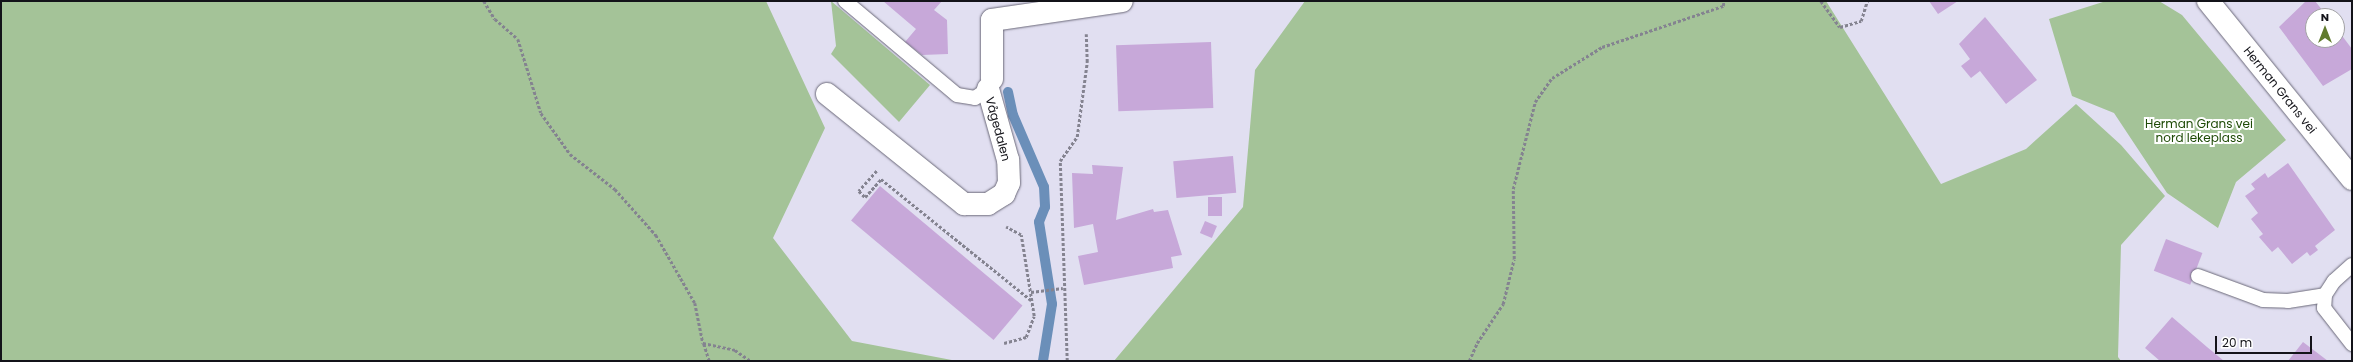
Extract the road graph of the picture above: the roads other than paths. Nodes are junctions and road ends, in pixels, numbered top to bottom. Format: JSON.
{"nodes":[{"id":1,"x":844,"y":1,"type":"edge"},
{"id":2,"x":2208,"y":1,"type":"edge"},
{"id":3,"x":1114,"y":5,"type":"edge"},
{"id":4,"x":990,"y":84,"type":"junction"},
{"id":5,"x":826,"y":94,"type":"dead end"},
{"id":6,"x":2352,"y":179,"type":"edge"},
{"id":7,"x":2352,"y":265,"type":"edge"},
{"id":8,"x":2198,"y":276,"type":"dead end"},
{"id":9,"x":2325,"y":295,"type":"junction"},
{"id":10,"x":2352,"y":344,"type":"edge"}],
"edges":[{"from":1,"to":4,"type":"lane","name":"Vågedalen"},
{"from":2,"to":6,"type":"street","name":"Herman Grans vei"},
{"from":3,"to":4,"type":"street","name":"Vågedalen"},
{"from":4,"to":5,"type":"street","name":"Vågedalen"},
{"from":7,"to":9,"type":"lane"},
{"from":8,"to":9,"type":"lane"},
{"from":9,"to":10,"type":"lane"}]}
